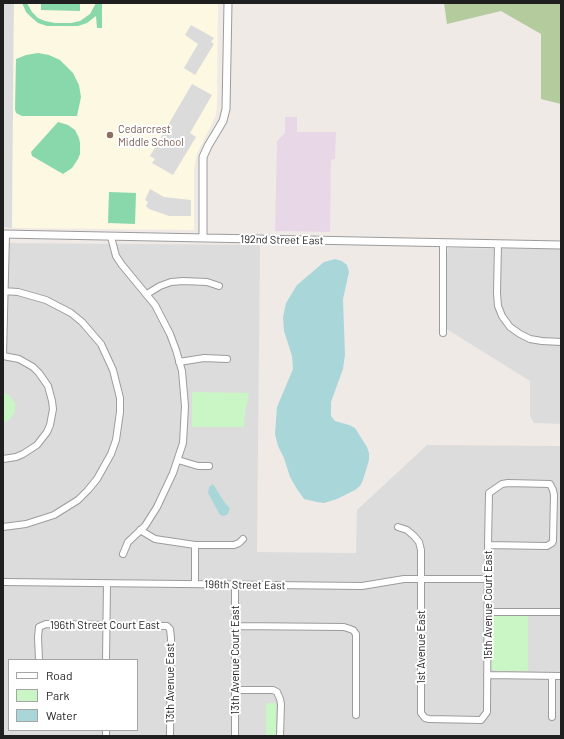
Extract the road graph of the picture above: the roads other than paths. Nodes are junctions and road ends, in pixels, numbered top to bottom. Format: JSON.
{"nodes":[{"id":1,"x":228,"y":3,"type":"edge"},
{"id":2,"x":4,"y":234,"type":"edge"},
{"id":3,"x":111,"y":237,"type":"junction"},
{"id":4,"x":202,"y":238,"type":"junction"},
{"id":5,"x":443,"y":243,"type":"junction"},
{"id":6,"x":498,"y":244,"type":"junction"},
{"id":7,"x":561,"y":245,"type":"edge"},
{"id":8,"x":219,"y":286,"type":"dead end"},
{"id":9,"x":4,"y":291,"type":"edge"},
{"id":10,"x":147,"y":294,"type":"junction"},
{"id":11,"x":443,"y":333,"type":"dead end"},
{"id":12,"x":561,"y":342,"type":"edge"},
{"id":13,"x":3,"y":356,"type":"edge"},
{"id":14,"x":227,"y":359,"type":"dead end"},
{"id":15,"x":179,"y":362,"type":"junction"},
{"id":16,"x":3,"y":459,"type":"edge"},
{"id":17,"x":178,"y":460,"type":"junction"},
{"id":18,"x":209,"y":466,"type":"dead end"},
{"id":19,"x":3,"y":527,"type":"edge"},
{"id":20,"x":398,"y":527,"type":"dead end"},
{"id":21,"x":140,"y":530,"type":"junction"},
{"id":22,"x":243,"y":538,"type":"dead end"},
{"id":23,"x":195,"y":545,"type":"junction"},
{"id":24,"x":488,"y":545,"type":"junction"},
{"id":25,"x":123,"y":554,"type":"dead end"},
{"id":26,"x":421,"y":579,"type":"junction"},
{"id":27,"x":487,"y":580,"type":"junction"},
{"id":28,"x":3,"y":582,"type":"edge"},
{"id":29,"x":107,"y":584,"type":"junction"},
{"id":30,"x":195,"y":584,"type":"junction"},
{"id":31,"x":235,"y":584,"type":"junction"},
{"id":32,"x":488,"y":612,"type":"junction"},
{"id":33,"x":561,"y":612,"type":"edge"},
{"id":34,"x":106,"y":624,"type":"junction"},
{"id":35,"x":235,"y":626,"type":"junction"},
{"id":36,"x":170,"y":629,"type":"joint"},
{"id":37,"x":39,"y":659,"type":"edge"},
{"id":38,"x":106,"y":659,"type":"edge"},
{"id":39,"x":487,"y":674,"type":"junction"},
{"id":40,"x":552,"y":676,"type":"junction"},
{"id":41,"x":561,"y":676,"type":"edge"},
{"id":42,"x":235,"y":690,"type":"junction"},
{"id":43,"x":356,"y":715,"type":"dead end"},
{"id":44,"x":484,"y":717,"type":"joint"},
{"id":45,"x":552,"y":717,"type":"dead end"},
{"id":46,"x":170,"y":736,"type":"edge"},
{"id":47,"x":235,"y":736,"type":"edge"},
{"id":48,"x":280,"y":736,"type":"edge"}],
"edges":[{"from":1,"to":4,"type":"street"},
{"from":2,"to":3,"type":"street","name":"192nd Street East"},
{"from":2,"to":9,"type":"street"},
{"from":3,"to":4,"type":"street","name":"192nd Street East"},
{"from":3,"to":10,"type":"street"},
{"from":4,"to":5,"type":"street","name":"192nd Street East"},
{"from":5,"to":6,"type":"street","name":"192nd Street East"},
{"from":5,"to":11,"type":"street"},
{"from":6,"to":7,"type":"street","name":"192nd Street East"},
{"from":6,"to":12,"type":"street"},
{"from":8,"to":10,"type":"street"},
{"from":9,"to":13,"type":"street"},
{"from":9,"to":19,"type":"street"},
{"from":10,"to":15,"type":"street"},
{"from":13,"to":16,"type":"street"},
{"from":14,"to":15,"type":"street"},
{"from":15,"to":17,"type":"street"},
{"from":17,"to":18,"type":"street"},
{"from":17,"to":21,"type":"street"},
{"from":20,"to":26,"type":"street","name":"1st Avenue East"},
{"from":21,"to":23,"type":"street"},
{"from":21,"to":25,"type":"street"},
{"from":22,"to":23,"type":"street"},
{"from":23,"to":30,"type":"street"},
{"from":24,"to":24,"type":"street","name":"15th Avenue Court East"},
{"from":24,"to":27,"type":"street","name":"15th Avenue Court East"},
{"from":26,"to":27,"type":"street","name":"196th Street East"},
{"from":26,"to":31,"type":"street","name":"196th Street East"},
{"from":26,"to":44,"type":"street","name":"1st Avenue East"},
{"from":27,"to":32,"type":"street","name":"15th Avenue Court East"},
{"from":28,"to":29,"type":"street","name":"196th Street East"},
{"from":29,"to":30,"type":"street","name":"196th Street East"},
{"from":29,"to":34,"type":"street"},
{"from":30,"to":31,"type":"street","name":"196th Street East"},
{"from":31,"to":35,"type":"street","name":"13th Avenue Court East"},
{"from":32,"to":33,"type":"street"},
{"from":32,"to":39,"type":"street","name":"15th Avenue Court East"},
{"from":34,"to":36,"type":"street","name":"196th Street Court East"},
{"from":34,"to":37,"type":"street","name":"196th Street Court East"},
{"from":34,"to":38,"type":"street"},
{"from":35,"to":42,"type":"street","name":"13th Avenue Court East"},
{"from":35,"to":43,"type":"street"},
{"from":36,"to":46,"type":"street","name":"13th Avenue East"},
{"from":39,"to":40,"type":"street"},
{"from":39,"to":44,"type":"street","name":"15th Avenue Court East"},
{"from":40,"to":41,"type":"street"},
{"from":40,"to":45,"type":"street"},
{"from":42,"to":47,"type":"street","name":"13th Avenue Court East"},
{"from":42,"to":48,"type":"street"}]}
